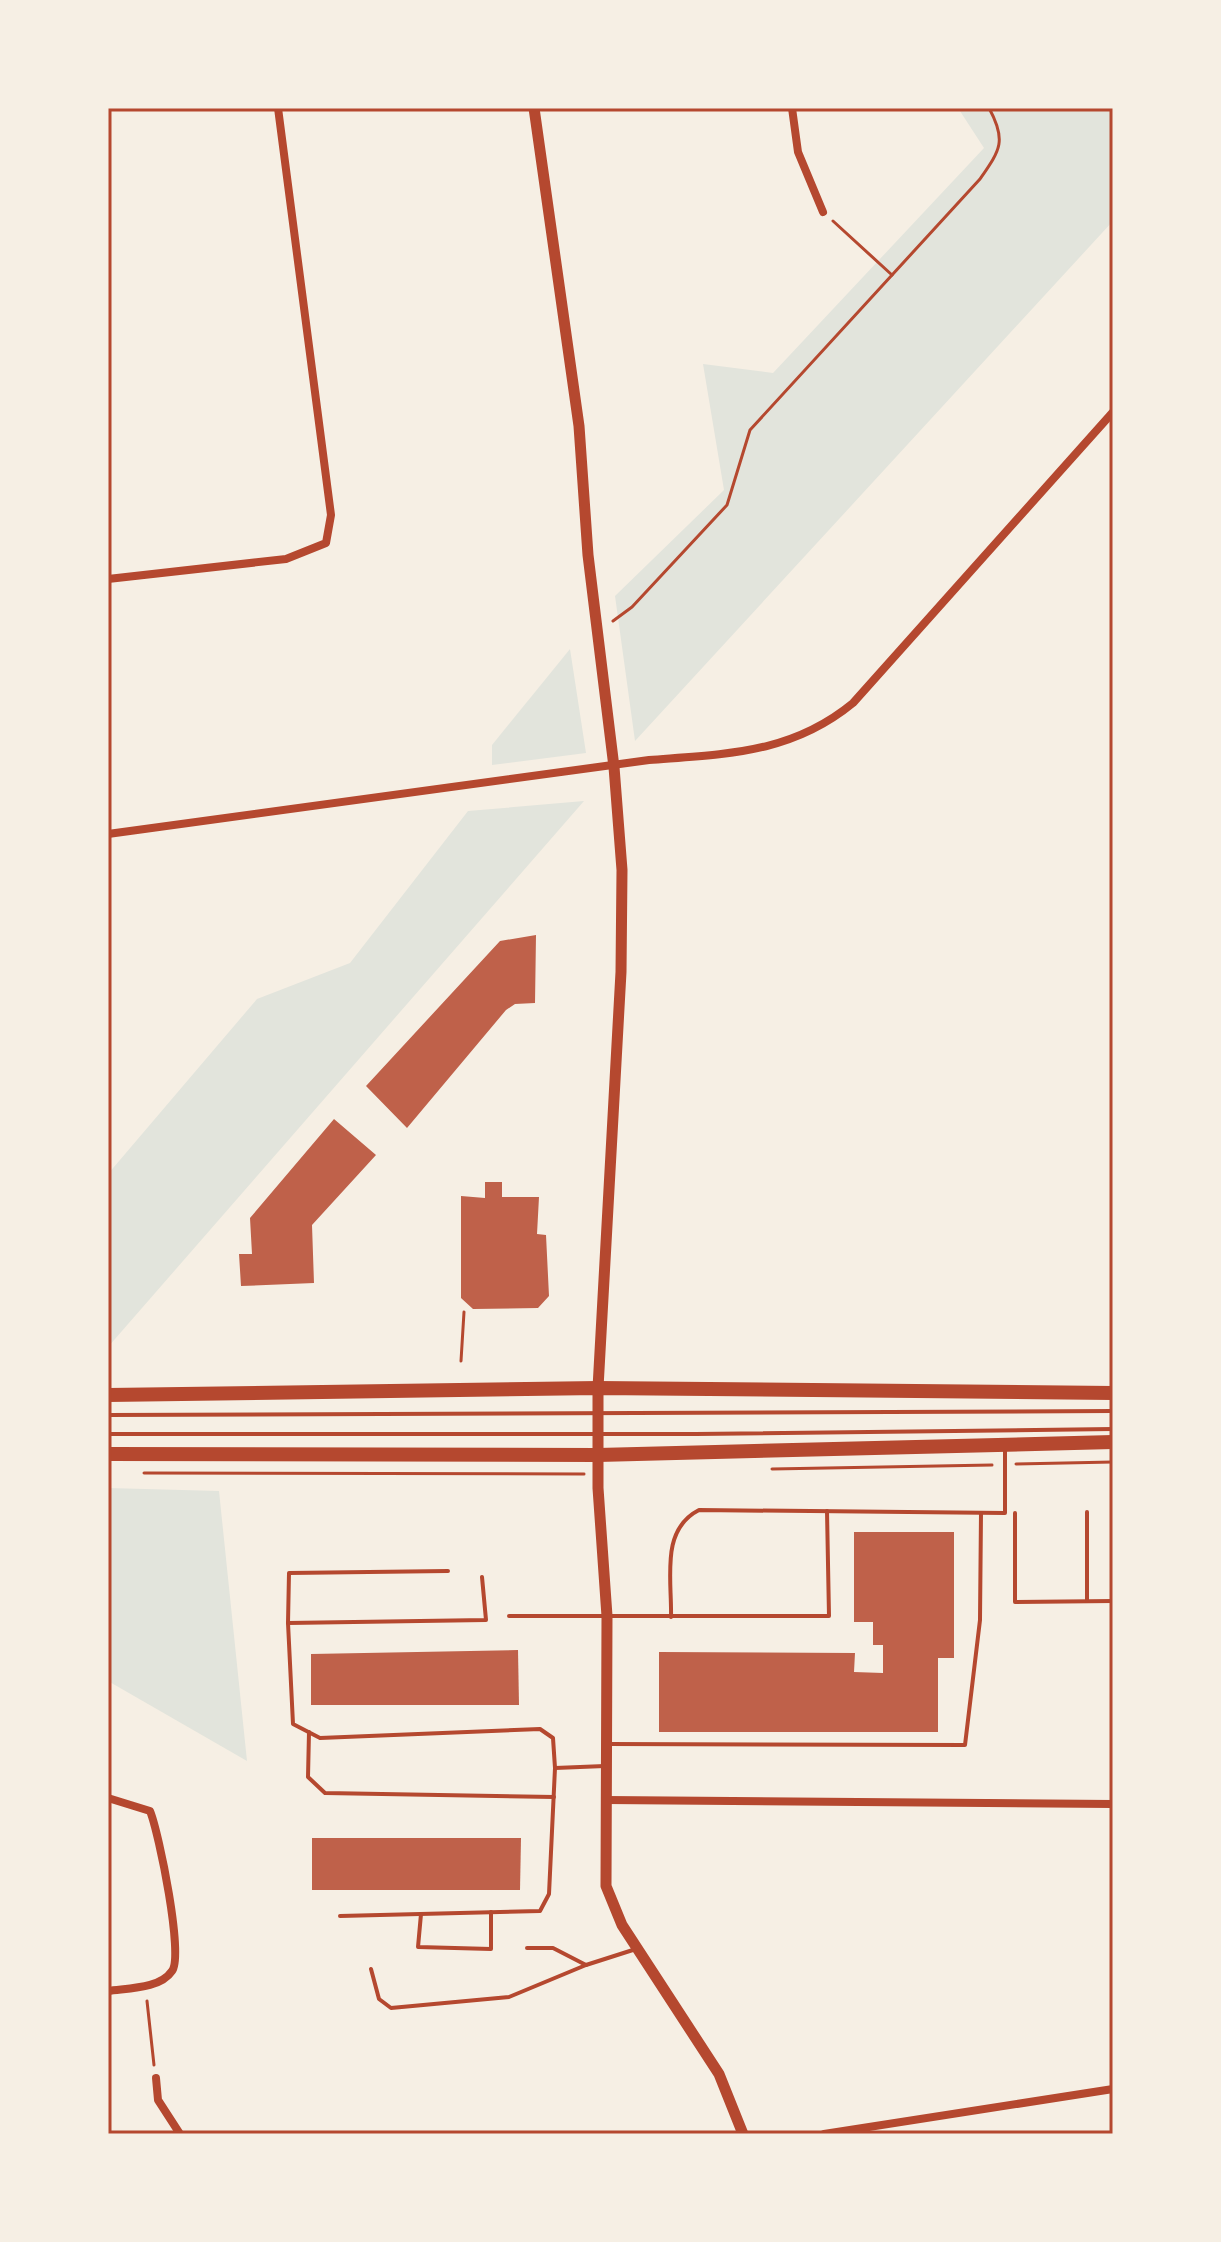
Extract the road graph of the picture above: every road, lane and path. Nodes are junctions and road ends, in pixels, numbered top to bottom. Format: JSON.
{"nodes":[{"id":1,"x":278,"y":108,"type":"edge"},
{"id":2,"x":534,"y":108,"type":"edge"},
{"id":3,"x":792,"y":108,"type":"edge"},
{"id":4,"x":989,"y":108,"type":"edge"},
{"id":5,"x":823,"y":212,"type":"joint"},
{"id":6,"x":892,"y":275,"type":"junction"},
{"id":7,"x":1113,"y":412,"type":"edge"},
{"id":8,"x":108,"y":579,"type":"edge"},
{"id":9,"x":597,"y":633,"type":"junction"},
{"id":10,"x":614,"y":767,"type":"junction"},
{"id":11,"x":108,"y":834,"type":"edge"},
{"id":12,"x":464,"y":1312,"type":"dead end"},
{"id":13,"x":461,"y":1361,"type":"dead end"},
{"id":14,"x":598,"y":1388,"type":"junction"},
{"id":15,"x":1113,"y":1393,"type":"edge"},
{"id":16,"x":108,"y":1395,"type":"edge"},
{"id":17,"x":1113,"y":1411,"type":"edge"},
{"id":18,"x":598,"y":1413,"type":"junction"},
{"id":19,"x":108,"y":1415,"type":"edge"},
{"id":20,"x":1113,"y":1429,"type":"edge"},
{"id":21,"x":598,"y":1433,"type":"junction"},
{"id":22,"x":108,"y":1434,"type":"edge"},
{"id":23,"x":1113,"y":1442,"type":"edge"},
{"id":24,"x":1005,"y":1444,"type":"junction"},
{"id":25,"x":108,"y":1454,"type":"edge"},
{"id":26,"x":598,"y":1455,"type":"junction"},
{"id":27,"x":1113,"y":1462,"type":"edge"},
{"id":28,"x":1005,"y":1465,"type":"junction"},
{"id":29,"x":773,"y":1469,"type":"dead end"},
{"id":30,"x":140,"y":1473,"type":"dead end"},
{"id":31,"x":524,"y":1476,"type":"dead end"},
{"id":32,"x":827,"y":1511,"type":"junction"},
{"id":33,"x":1087,"y":1512,"type":"dead end"},
{"id":34,"x":981,"y":1513,"type":"junction"},
{"id":35,"x":1015,"y":1513,"type":"dead end"},
{"id":36,"x":448,"y":1571,"type":"dead end"},
{"id":37,"x":482,"y":1577,"type":"dead end"},
{"id":38,"x":1087,"y":1601,"type":"junction"},
{"id":39,"x":1113,"y":1601,"type":"edge"},
{"id":40,"x":509,"y":1616,"type":"dead end"},
{"id":41,"x":607,"y":1616,"type":"junction"},
{"id":42,"x":671,"y":1617,"type":"junction"},
{"id":43,"x":288,"y":1623,"type":"junction"},
{"id":44,"x":309,"y":1732,"type":"junction"},
{"id":45,"x":606,"y":1744,"type":"junction"},
{"id":46,"x":606,"y":1766,"type":"junction"},
{"id":47,"x":555,"y":1768,"type":"junction"},
{"id":48,"x":554,"y":1797,"type":"junction"},
{"id":49,"x":108,"y":1798,"type":"edge"},
{"id":50,"x":606,"y":1800,"type":"junction"},
{"id":51,"x":1113,"y":1804,"type":"edge"},
{"id":52,"x":491,"y":1912,"type":"junction"},
{"id":53,"x":421,"y":1914,"type":"junction"},
{"id":54,"x":340,"y":1916,"type":"dead end"},
{"id":55,"x":527,"y":1948,"type":"dead end"},
{"id":56,"x":638,"y":1949,"type":"junction"},
{"id":57,"x":586,"y":1965,"type":"junction"},
{"id":58,"x":371,"y":1969,"type":"dead end"},
{"id":59,"x":145,"y":1985,"type":"junction"},
{"id":60,"x":108,"y":1991,"type":"edge"},
{"id":61,"x":156,"y":2078,"type":"joint"},
{"id":62,"x":1113,"y":2089,"type":"edge"},
{"id":63,"x":180,"y":2134,"type":"edge"},
{"id":64,"x":743,"y":2134,"type":"edge"},
{"id":65,"x":824,"y":2134,"type":"edge"}],
"edges":[{"from":1,"to":8,"type":"street"},
{"from":2,"to":9,"type":"street"},
{"from":3,"to":5,"type":"street"},
{"from":4,"to":6,"type":"path"},
{"from":5,"to":6,"type":"path"},
{"from":6,"to":9,"type":"path"},
{"from":7,"to":10,"type":"street"},
{"from":9,"to":10,"type":"street"},
{"from":10,"to":11,"type":"street"},
{"from":10,"to":14,"type":"street"},
{"from":12,"to":13,"type":"path"},
{"from":14,"to":15,"type":"main road"},
{"from":14,"to":16,"type":"main road"},
{"from":14,"to":18,"type":"street"},
{"from":17,"to":18,"type":"lane"},
{"from":18,"to":19,"type":"lane"},
{"from":18,"to":21,"type":"street"},
{"from":20,"to":21,"type":"lane"},
{"from":21,"to":22,"type":"lane"},
{"from":21,"to":26,"type":"street"},
{"from":23,"to":24,"type":"main road"},
{"from":24,"to":26,"type":"main road"},
{"from":24,"to":28,"type":"lane"},
{"from":25,"to":26,"type":"main road"},
{"from":26,"to":41,"type":"street"},
{"from":27,"to":28,"type":"path"},
{"from":28,"to":29,"type":"path"},
{"from":28,"to":34,"type":"lane"},
{"from":30,"to":31,"type":"path"},
{"from":32,"to":34,"type":"lane"},
{"from":32,"to":42,"type":"lane"},
{"from":32,"to":42,"type":"lane"},
{"from":33,"to":38,"type":"lane"},
{"from":34,"to":45,"type":"lane"},
{"from":35,"to":38,"type":"lane"},
{"from":36,"to":43,"type":"lane"},
{"from":37,"to":43,"type":"lane"},
{"from":38,"to":39,"type":"lane"},
{"from":40,"to":41,"type":"lane"},
{"from":41,"to":42,"type":"lane"},
{"from":41,"to":45,"type":"street"},
{"from":43,"to":44,"type":"lane"},
{"from":44,"to":47,"type":"lane"},
{"from":44,"to":48,"type":"lane"},
{"from":45,"to":46,"type":"street"},
{"from":46,"to":47,"type":"lane"},
{"from":46,"to":50,"type":"street"},
{"from":47,"to":48,"type":"lane"},
{"from":48,"to":52,"type":"lane"},
{"from":49,"to":59,"type":"street"},
{"from":50,"to":51,"type":"street"},
{"from":50,"to":56,"type":"street"},
{"from":52,"to":53,"type":"lane"},
{"from":52,"to":53,"type":"lane"},
{"from":53,"to":54,"type":"lane"},
{"from":55,"to":57,"type":"lane"},
{"from":56,"to":57,"type":"lane"},
{"from":56,"to":64,"type":"street"},
{"from":57,"to":58,"type":"lane"},
{"from":59,"to":60,"type":"street"},
{"from":59,"to":61,"type":"path"},
{"from":61,"to":63,"type":"street"},
{"from":62,"to":65,"type":"street"}]}
